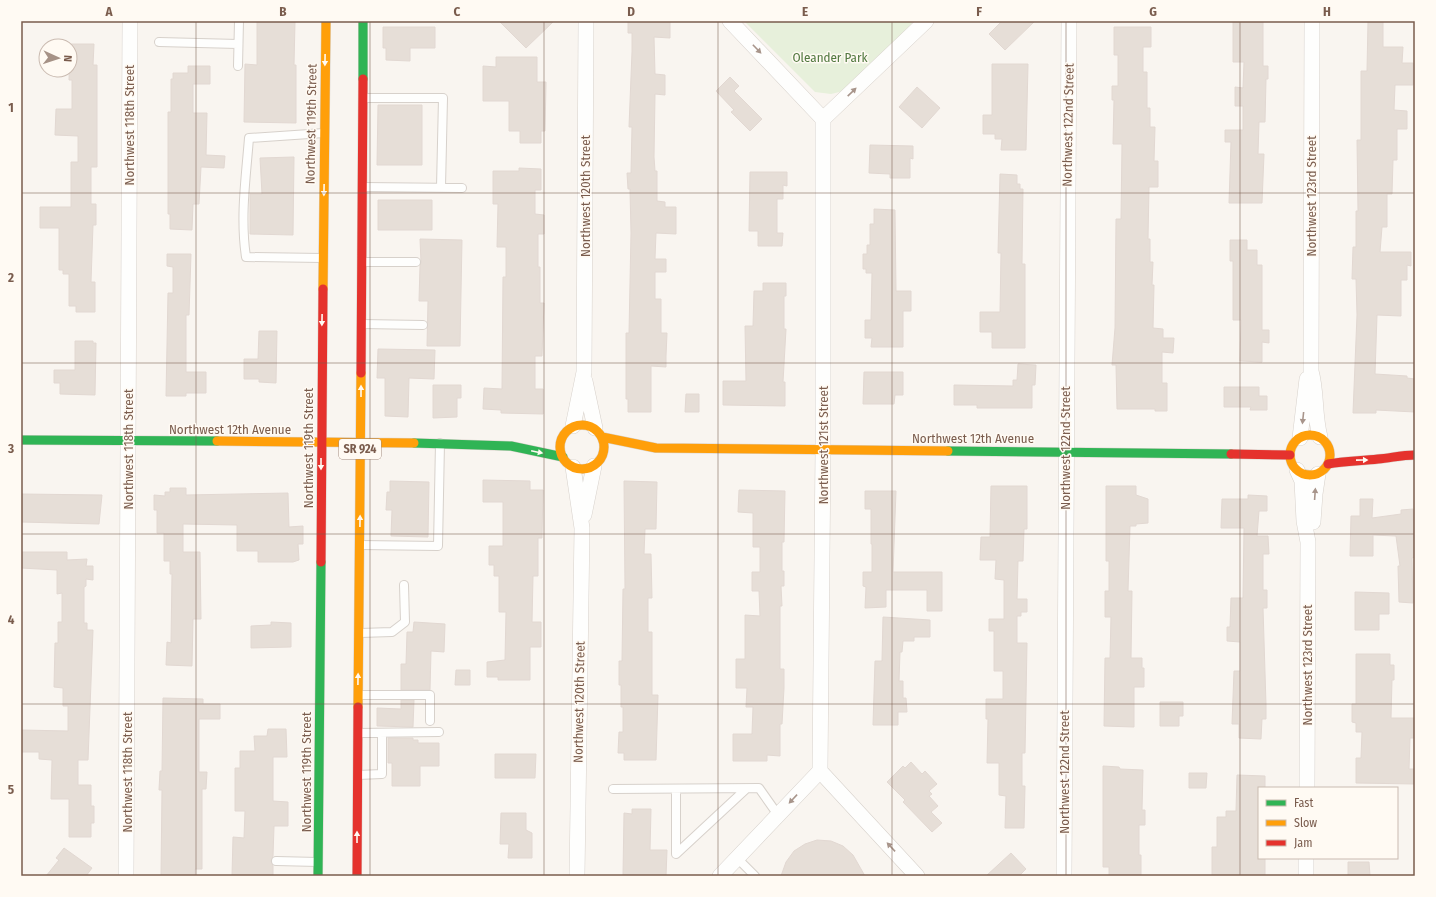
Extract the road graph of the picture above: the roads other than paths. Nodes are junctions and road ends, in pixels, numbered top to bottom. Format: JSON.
{"nodes":[{"id":1,"x":130,"y":21,"type":"edge"},
{"id":2,"x":239,"y":21,"type":"edge"},
{"id":3,"x":326,"y":21,"type":"edge"},
{"id":4,"x":363,"y":21,"type":"edge"},
{"id":5,"x":586,"y":21,"type":"edge"},
{"id":6,"x":730,"y":21,"type":"edge"},
{"id":7,"x":926,"y":21,"type":"edge"},
{"id":8,"x":1069,"y":21,"type":"edge"},
{"id":9,"x":1312,"y":21,"type":"edge"},
{"id":10,"x":159,"y":42,"type":"dead end"},
{"id":11,"x":238,"y":44,"type":"junction"},
{"id":12,"x":238,"y":66,"type":"dead end"},
{"id":13,"x":362,"y":98,"type":"junction"},
{"id":14,"x":823,"y":119,"type":"junction"},
{"id":15,"x":324,"y":133,"type":"junction"},
{"id":16,"x":362,"y":187,"type":"junction"},
{"id":17,"x":440,"y":187,"type":"junction"},
{"id":18,"x":462,"y":188,"type":"dead end"},
{"id":19,"x":323,"y":258,"type":"junction"},
{"id":20,"x":361,"y":262,"type":"junction"},
{"id":21,"x":416,"y":262,"type":"dead end"},
{"id":22,"x":361,"y":324,"type":"junction"},
{"id":23,"x":423,"y":325,"type":"dead end"},
{"id":24,"x":1311,"y":370,"type":"junction"},
{"id":25,"x":584,"y":372,"type":"junction"},
{"id":26,"x":568,"y":431,"type":"junction"},
{"id":27,"x":598,"y":432,"type":"junction"},
{"id":28,"x":1300,"y":438,"type":"junction"},
{"id":29,"x":551,"y":439,"type":"dead end"},
{"id":30,"x":21,"y":440,"type":"edge"},
{"id":31,"x":128,"y":441,"type":"junction"},
{"id":32,"x":539,"y":441,"type":"dead end"},
{"id":33,"x":1323,"y":441,"type":"junction"},
{"id":34,"x":321,"y":442,"type":"junction"},
{"id":35,"x":360,"y":443,"type":"junction"},
{"id":36,"x":440,"y":443,"type":"junction"},
{"id":37,"x":511,"y":446,"type":"junction"},
{"id":38,"x":1337,"y":447,"type":"dead end"},
{"id":39,"x":656,"y":448,"type":"junction"},
{"id":40,"x":823,"y":450,"type":"junction"},
{"id":41,"x":1372,"y":450,"type":"dead end"},
{"id":42,"x":631,"y":452,"type":"dead end"},
{"id":43,"x":1065,"y":452,"type":"junction"},
{"id":44,"x":1290,"y":455,"type":"junction"},
{"id":45,"x":1397,"y":455,"type":"junction"},
{"id":46,"x":1415,"y":455,"type":"edge"},
{"id":47,"x":601,"y":460,"type":"junction"},
{"id":48,"x":568,"y":462,"type":"junction"},
{"id":49,"x":1323,"y":469,"type":"junction"},
{"id":50,"x":1297,"y":470,"type":"junction"},
{"id":51,"x":582,"y":528,"type":"junction"},
{"id":52,"x":1308,"y":542,"type":"junction"},
{"id":53,"x":359,"y":545,"type":"junction"},
{"id":54,"x":404,"y":585,"type":"dead end"},
{"id":55,"x":359,"y":633,"type":"junction"},
{"id":56,"x":358,"y":695,"type":"junction"},
{"id":57,"x":430,"y":721,"type":"dead end"},
{"id":58,"x":382,"y":732,"type":"junction"},
{"id":59,"x":439,"y":732,"type":"dead end"},
{"id":60,"x":358,"y":733,"type":"junction"},
{"id":61,"x":820,"y":771,"type":"junction"},
{"id":62,"x":358,"y":775,"type":"junction"},
{"id":63,"x":1306,"y":787,"type":"edge"},
{"id":64,"x":746,"y":788,"type":"junction"},
{"id":65,"x":612,"y":789,"type":"dead end"},
{"id":66,"x":676,"y":789,"type":"junction"},
{"id":67,"x":778,"y":816,"type":"junction"},
{"id":68,"x":738,"y":858,"type":"junction"},
{"id":69,"x":1306,"y":859,"type":"edge"},
{"id":70,"x":276,"y":861,"type":"dead end"},
{"id":71,"x":318,"y":862,"type":"junction"},
{"id":72,"x":914,"y":875,"type":"edge"},
{"id":73,"x":126,"y":876,"type":"edge"},
{"id":74,"x":318,"y":876,"type":"edge"},
{"id":75,"x":357,"y":876,"type":"edge"},
{"id":76,"x":577,"y":876,"type":"edge"},
{"id":77,"x":720,"y":876,"type":"edge"},
{"id":78,"x":754,"y":876,"type":"edge"},
{"id":79,"x":1064,"y":876,"type":"edge"},
{"id":80,"x":1306,"y":876,"type":"edge"}],
"edges":[{"from":1,"to":31,"type":"street","name":"Northwest 118th Street"},
{"from":2,"to":11,"type":"lane"},
{"from":3,"to":15,"type":"main road","name":"Northwest 119th Street","number":"SR 924","one_way":true},
{"from":4,"to":13,"type":"main road","number":"SR 924"},
{"from":5,"to":25,"type":"street","name":"Northwest 120th Street"},
{"from":6,"to":14,"type":"street","one_way":true},
{"from":14,"to":7,"type":"street","one_way":true},
{"from":8,"to":43,"type":"street","name":"Northwest 122nd Street"},
{"from":9,"to":24,"type":"street","name":"Northwest 123rd Street"},
{"from":10,"to":11,"type":"lane"},
{"from":11,"to":12,"type":"lane"},
{"from":13,"to":16,"type":"main road","number":"SR 924"},
{"from":13,"to":17,"type":"lane"},
{"from":14,"to":40,"type":"street","name":"Northwest 121st Street"},
{"from":15,"to":19,"type":"main road","name":"Northwest 119th Street","number":"SR 924","one_way":true},
{"from":15,"to":19,"type":"lane"},
{"from":16,"to":17,"type":"lane"},
{"from":16,"to":20,"type":"main road","number":"SR 924"},
{"from":17,"to":18,"type":"lane"},
{"from":19,"to":34,"type":"main road","name":"Northwest 119th Street","number":"SR 924","one_way":true},
{"from":20,"to":21,"type":"lane"},
{"from":20,"to":22,"type":"main road","number":"SR 924"},
{"from":22,"to":23,"type":"lane"},
{"from":35,"to":22,"type":"main road","number":"SR 924","one_way":true},
{"from":24,"to":28,"type":"street","name":"Northwest 123rd Street","one_way":true},
{"from":24,"to":33,"type":"street","name":"Northwest 123rd Street"},
{"from":25,"to":26,"type":"street","name":"Northwest 120th Street"},
{"from":25,"to":27,"type":"street","name":"Northwest 120th Street"},
{"from":26,"to":27,"type":"main road"},
{"from":26,"to":29,"type":"main road"},
{"from":26,"to":48,"type":"main road"},
{"from":27,"to":39,"type":"main road","name":"Northwest 12th Avenue"},
{"from":27,"to":47,"type":"main road"},
{"from":28,"to":33,"type":"main road"},
{"from":28,"to":44,"type":"main road"},
{"from":30,"to":31,"type":"main road","name":"Northwest 12th Avenue"},
{"from":31,"to":34,"type":"main road","name":"Northwest 12th Avenue"},
{"from":31,"to":73,"type":"street","name":"Northwest 118th Street"},
{"from":32,"to":37,"type":"main road","name":"Northwest 12th Avenue"},
{"from":33,"to":38,"type":"main road"},
{"from":33,"to":49,"type":"main road"},
{"from":34,"to":35,"type":"main road","name":"Northwest 12th Avenue"},
{"from":34,"to":71,"type":"main road","name":"Northwest 119th Street","number":"SR 924","one_way":true},
{"from":35,"to":36,"type":"main road","name":"Northwest 12th Avenue"},
{"from":53,"to":35,"type":"main road","number":"SR 924","one_way":true},
{"from":36,"to":37,"type":"main road","name":"Northwest 12th Avenue"},
{"from":36,"to":53,"type":"lane"},
{"from":37,"to":48,"type":"main road","name":"Northwest 12th Avenue","one_way":true},
{"from":39,"to":40,"type":"main road","name":"Northwest 12th Avenue"},
{"from":39,"to":42,"type":"main road","name":"Northwest 12th Avenue"},
{"from":40,"to":43,"type":"main road","name":"Northwest 12th Avenue"},
{"from":40,"to":61,"type":"street","name":"Northwest 121st Street"},
{"from":41,"to":45,"type":"main road"},
{"from":43,"to":44,"type":"main road","name":"Northwest 12th Avenue"},
{"from":43,"to":79,"type":"street","name":"Northwest 122nd Street"},
{"from":44,"to":50,"type":"main road"},
{"from":45,"to":46,"type":"main road"},
{"from":49,"to":45,"type":"main road","one_way":true},
{"from":47,"to":48,"type":"main road"},
{"from":47,"to":51,"type":"street","name":"Northwest 120th Street"},
{"from":48,"to":51,"type":"street","name":"Northwest 120th Street"},
{"from":49,"to":50,"type":"main road"},
{"from":52,"to":49,"type":"street","name":"Northwest 123rd Street","one_way":true},
{"from":50,"to":52,"type":"street","name":"Northwest 123rd Street"},
{"from":51,"to":76,"type":"street","name":"Northwest 120th Street"},
{"from":52,"to":63,"type":"street","name":"Northwest 123rd Street"},
{"from":53,"to":55,"type":"main road","number":"SR 924"},
{"from":54,"to":55,"type":"lane"},
{"from":56,"to":55,"type":"main road","number":"SR 924","one_way":true},
{"from":56,"to":57,"type":"lane"},
{"from":56,"to":60,"type":"main road","number":"SR 924"},
{"from":58,"to":59,"type":"lane"},
{"from":58,"to":60,"type":"lane"},
{"from":58,"to":62,"type":"lane"},
{"from":60,"to":62,"type":"main road","number":"SR 924"},
{"from":61,"to":67,"type":"street","one_way":true},
{"from":72,"to":61,"type":"street","one_way":true},
{"from":75,"to":62,"type":"main road","number":"SR 924","one_way":true},
{"from":64,"to":66,"type":"lane"},
{"from":64,"to":66,"type":"lane"},
{"from":64,"to":67,"type":"lane"},
{"from":65,"to":66,"type":"lane"},
{"from":67,"to":68,"type":"street"},
{"from":68,"to":77,"type":"street"},
{"from":68,"to":78,"type":"lane"},
{"from":69,"to":80,"type":"street"},
{"from":70,"to":71,"type":"lane"},
{"from":71,"to":74,"type":"main road","name":"Northwest 119th Street","number":"SR 924"}]}
